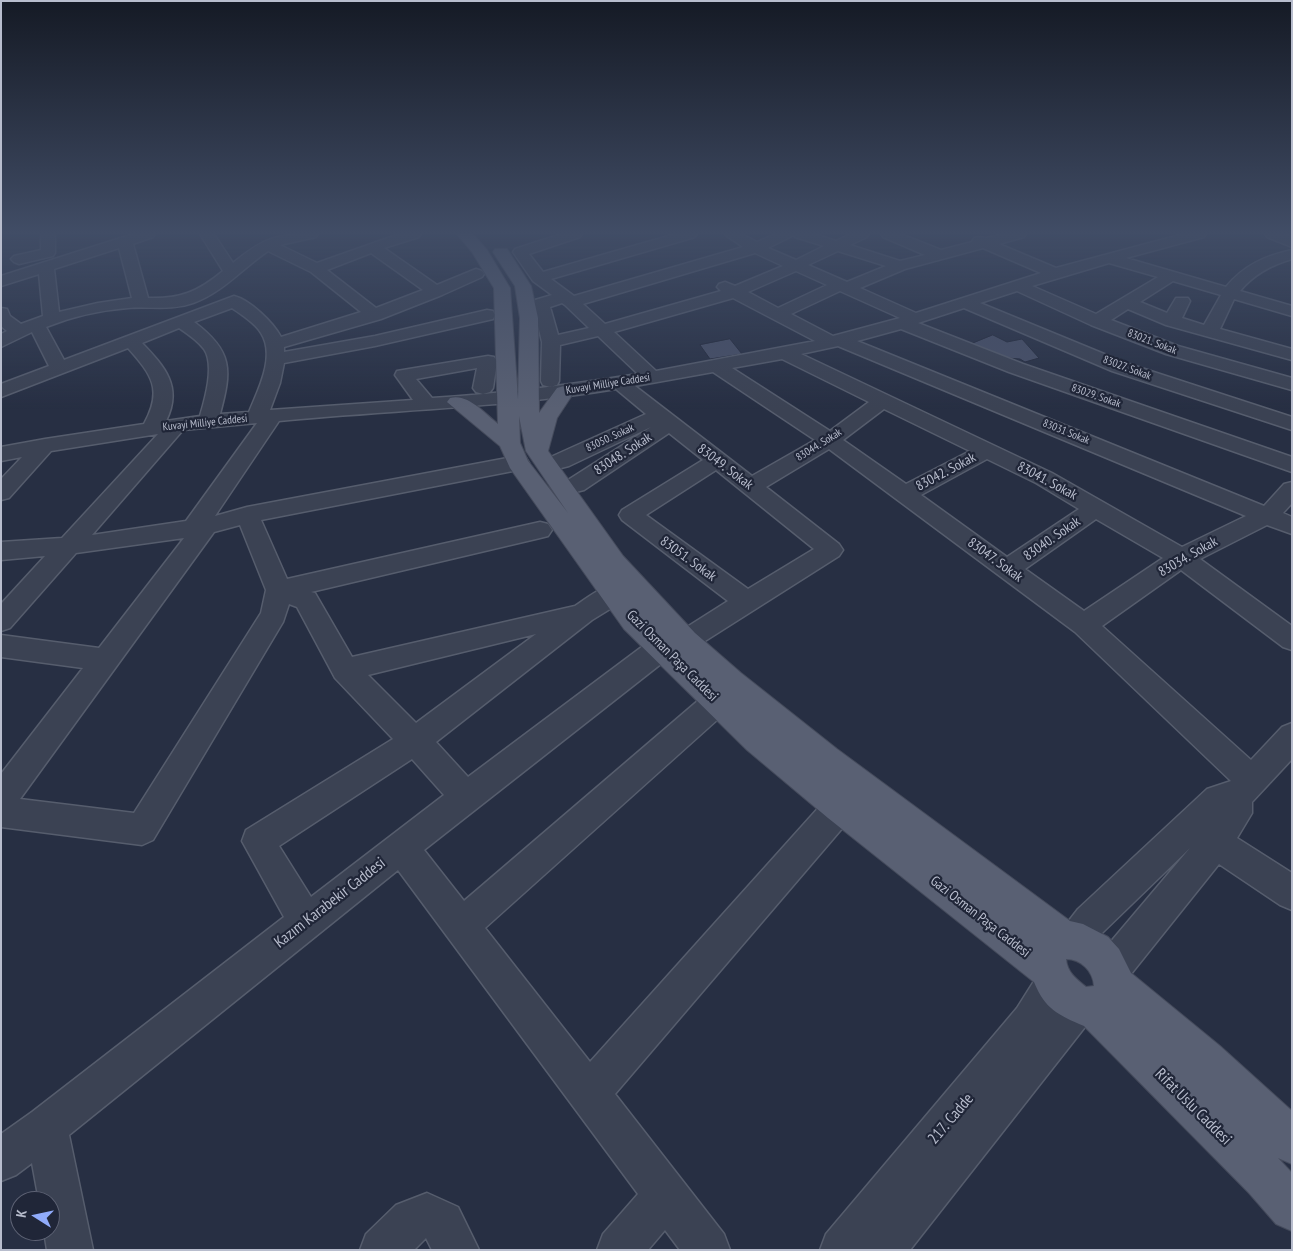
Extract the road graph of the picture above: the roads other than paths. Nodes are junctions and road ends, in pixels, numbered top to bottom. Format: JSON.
{"nodes":[{"id":1,"x":45,"y":292,"type":"edge"},
{"id":2,"x":138,"y":292,"type":"edge"},
{"id":3,"x":203,"y":292,"type":"edge"},
{"id":4,"x":346,"y":292,"type":"edge"},
{"id":5,"x":435,"y":292,"type":"edge"},
{"id":6,"x":440,"y":292,"type":"edge"},
{"id":7,"x":503,"y":292,"type":"edge"},
{"id":8,"x":524,"y":292,"type":"edge"},
{"id":9,"x":558,"y":292,"type":"edge"},
{"id":10,"x":592,"y":292,"type":"edge"},
{"id":11,"x":734,"y":292,"type":"edge"},
{"id":12,"x":735,"y":292,"type":"edge"},
{"id":13,"x":829,"y":292,"type":"edge"},
{"id":14,"x":856,"y":292,"type":"edge"},
{"id":15,"x":997,"y":292,"type":"edge"},
{"id":16,"x":1034,"y":292,"type":"edge"},
{"id":17,"x":1144,"y":292,"type":"edge"},
{"id":18,"x":1231,"y":292,"type":"edge"},
{"id":19,"x":1244,"y":292,"type":"edge"},
{"id":20,"x":1262,"y":292,"type":"edge"},
{"id":21,"x":1292,"y":297,"type":"edge"},
{"id":22,"x":567,"y":299,"type":"junction"},
{"id":23,"x":1182,"y":301,"type":"dead end"},
{"id":24,"x":141,"y":303,"type":"junction"},
{"id":25,"x":966,"y":303,"type":"junction"},
{"id":26,"x":1127,"y":303,"type":"junction"},
{"id":27,"x":402,"y":304,"type":"junction"},
{"id":28,"x":1292,"y":311,"type":"edge"},
{"id":29,"x":1,"y":313,"type":"edge"},
{"id":30,"x":488,"y":314,"type":"dead end"},
{"id":31,"x":778,"y":314,"type":"junction"},
{"id":32,"x":375,"y":315,"type":"junction"},
{"id":33,"x":467,"y":319,"type":"junction"},
{"id":34,"x":180,"y":321,"type":"junction"},
{"id":35,"x":908,"y":321,"type":"junction"},
{"id":36,"x":1097,"y":321,"type":"junction"},
{"id":37,"x":1172,"y":321,"type":"junction"},
{"id":38,"x":44,"y":323,"type":"junction"},
{"id":39,"x":125,"y":325,"type":"junction"},
{"id":40,"x":426,"y":329,"type":"junction"},
{"id":41,"x":602,"y":330,"type":"junction"},
{"id":42,"x":19,"y":331,"type":"junction"},
{"id":43,"x":1210,"y":331,"type":"junction"},
{"id":44,"x":1233,"y":338,"type":"junction"},
{"id":45,"x":836,"y":341,"type":"junction"},
{"id":46,"x":2,"y":342,"type":"edge"},
{"id":47,"x":551,"y":342,"type":"junction"},
{"id":48,"x":275,"y":351,"type":"junction"},
{"id":49,"x":784,"y":353,"type":"junction"},
{"id":50,"x":1292,"y":354,"type":"edge"},
{"id":51,"x":1217,"y":363,"type":"junction"},
{"id":52,"x":716,"y":366,"type":"junction"},
{"id":53,"x":59,"y":368,"type":"junction"},
{"id":54,"x":652,"y":377,"type":"junction"},
{"id":55,"x":620,"y":383,"type":"junction"},
{"id":56,"x":1292,"y":384,"type":"edge"},
{"id":57,"x":527,"y":391,"type":"junction"},
{"id":58,"x":1,"y":392,"type":"edge"},
{"id":59,"x":884,"y":400,"type":"junction"},
{"id":60,"x":456,"y":402,"type":"junction"},
{"id":61,"x":426,"y":404,"type":"junction"},
{"id":62,"x":265,"y":416,"type":"junction"},
{"id":63,"x":665,"y":419,"type":"junction"},
{"id":64,"x":208,"y":422,"type":"junction"},
{"id":65,"x":1292,"y":424,"type":"edge"},
{"id":66,"x":177,"y":425,"type":"junction"},
{"id":67,"x":151,"y":429,"type":"junction"},
{"id":68,"x":830,"y":440,"type":"junction"},
{"id":69,"x":46,"y":445,"type":"junction"},
{"id":70,"x":988,"y":450,"type":"junction"},
{"id":71,"x":1,"y":454,"type":"edge"},
{"id":72,"x":531,"y":454,"type":"junction"},
{"id":73,"x":716,"y":462,"type":"junction"},
{"id":74,"x":1292,"y":465,"type":"edge"},
{"id":75,"x":576,"y":486,"type":"dead end"},
{"id":76,"x":752,"y":486,"type":"junction"},
{"id":77,"x":1292,"y":489,"type":"edge"},
{"id":78,"x":1,"y":493,"type":"edge"},
{"id":79,"x":905,"y":494,"type":"junction"},
{"id":80,"x":1096,"y":508,"type":"junction"},
{"id":81,"x":1268,"y":515,"type":"junction"},
{"id":82,"x":247,"y":516,"type":"junction"},
{"id":83,"x":1292,"y":526,"type":"edge"},
{"id":84,"x":200,"y":528,"type":"junction"},
{"id":85,"x":540,"y":530,"type":"dead end"},
{"id":86,"x":68,"y":546,"type":"junction"},
{"id":87,"x":831,"y":550,"type":"joint"},
{"id":88,"x":1,"y":551,"type":"edge"},
{"id":89,"x":1181,"y":558,"type":"junction"},
{"id":90,"x":1008,"y":569,"type":"junction"},
{"id":91,"x":279,"y":590,"type":"junction"},
{"id":92,"x":614,"y":594,"type":"junction"},
{"id":93,"x":747,"y":602,"type":"junction"},
{"id":94,"x":583,"y":613,"type":"junction"},
{"id":95,"x":1,"y":621,"type":"edge"},
{"id":96,"x":1084,"y":625,"type":"junction"},
{"id":97,"x":1292,"y":640,"type":"edge"},
{"id":98,"x":673,"y":645,"type":"junction"},
{"id":99,"x":1,"y":646,"type":"edge"},
{"id":100,"x":104,"y":660,"type":"junction"},
{"id":101,"x":345,"y":670,"type":"junction"},
{"id":102,"x":717,"y":702,"type":"junction"},
{"id":103,"x":1292,"y":736,"type":"edge"},
{"id":104,"x":415,"y":741,"type":"junction"},
{"id":105,"x":1241,"y":797,"type":"junction"},
{"id":106,"x":1,"y":798,"type":"edge"},
{"id":107,"x":466,"y":798,"type":"junction"},
{"id":108,"x":840,"y":807,"type":"junction"},
{"id":109,"x":1,"y":812,"type":"edge"},
{"id":110,"x":1216,"y":843,"type":"junction"},
{"id":111,"x":401,"y":847,"type":"junction"},
{"id":112,"x":1292,"y":893,"type":"edge"},
{"id":113,"x":306,"y":922,"type":"junction"},
{"id":114,"x":461,"y":926,"type":"junction"},
{"id":115,"x":1080,"y":975,"type":"junction"},
{"id":116,"x":589,"y":1094,"type":"junction"},
{"id":117,"x":47,"y":1127,"type":"junction"},
{"id":118,"x":1292,"y":1142,"type":"edge"},
{"id":119,"x":1,"y":1160,"type":"edge"},
{"id":120,"x":666,"y":1195,"type":"junction"},
{"id":121,"x":1292,"y":1208,"type":"edge"},
{"id":122,"x":70,"y":1250,"type":"edge"},
{"id":123,"x":382,"y":1250,"type":"edge"},
{"id":124,"x":457,"y":1250,"type":"edge"},
{"id":125,"x":619,"y":1250,"type":"edge"},
{"id":126,"x":708,"y":1250,"type":"edge"},
{"id":127,"x":842,"y":1250,"type":"edge"},
{"id":128,"x":881,"y":1250,"type":"edge"}],
"edges":[{"from":1,"to":38,"type":"street"},
{"from":2,"to":24,"type":"street"},
{"from":3,"to":24,"type":"street"},
{"from":4,"to":32,"type":"street"},
{"from":5,"to":27,"type":"street"},
{"from":6,"to":33,"type":"street"},
{"from":7,"to":57,"type":"main road"},
{"from":8,"to":57,"type":"main road"},
{"from":9,"to":22,"type":"street"},
{"from":10,"to":22,"type":"street"},
{"from":11,"to":41,"type":"street"},
{"from":12,"to":31,"type":"street","name":"83031 Sokak"},
{"from":13,"to":31,"type":"street"},
{"from":14,"to":35,"type":"street","name":"83029. Sokak"},
{"from":15,"to":25,"type":"street","name":"Kuvayi Milliye Caddesi"},
{"from":16,"to":36,"type":"street","name":"83021. Sokak"},
{"from":17,"to":26,"type":"street"},
{"from":18,"to":43,"type":"street"},
{"from":19,"to":28,"type":"street"},
{"from":20,"to":21,"type":"street"},
{"from":22,"to":41,"type":"street"},
{"from":22,"to":47,"type":"street"},
{"from":23,"to":37,"type":"street"},
{"from":24,"to":39,"type":"street"},
{"from":25,"to":35,"type":"street","name":"Kuvayi Milliye Caddesi"},
{"from":25,"to":65,"type":"street","name":"83027. Sokak"},
{"from":26,"to":36,"type":"street"},
{"from":26,"to":37,"type":"street"},
{"from":27,"to":32,"type":"street"},
{"from":27,"to":40,"type":"street"},
{"from":29,"to":42,"type":"street"},
{"from":30,"to":33,"type":"street"},
{"from":31,"to":45,"type":"street","name":"83031 Sokak"},
{"from":32,"to":48,"type":"street"},
{"from":33,"to":40,"type":"street"},
{"from":34,"to":39,"type":"street"},
{"from":34,"to":48,"type":"street"},
{"from":34,"to":64,"type":"street"},
{"from":35,"to":45,"type":"street","name":"Kuvayi Milliye Caddesi"},
{"from":35,"to":74,"type":"street","name":"83029. Sokak"},
{"from":36,"to":51,"type":"street","name":"83021. Sokak"},
{"from":37,"to":43,"type":"street"},
{"from":38,"to":39,"type":"street"},
{"from":38,"to":42,"type":"street"},
{"from":38,"to":53,"type":"street"},
{"from":39,"to":53,"type":"street"},
{"from":39,"to":67,"type":"street"},
{"from":40,"to":48,"type":"street"},
{"from":41,"to":47,"type":"street"},
{"from":41,"to":54,"type":"street"},
{"from":42,"to":46,"type":"street"},
{"from":43,"to":44,"type":"street"},
{"from":44,"to":50,"type":"street"},
{"from":44,"to":51,"type":"street"},
{"from":45,"to":49,"type":"street","name":"Kuvayi Milliye Caddesi"},
{"from":45,"to":81,"type":"street","name":"83031 Sokak"},
{"from":47,"to":57,"type":"street"},
{"from":48,"to":62,"type":"street"},
{"from":49,"to":52,"type":"street","name":"Kuvayi Milliye Caddesi"},
{"from":49,"to":59,"type":"street","name":"83041. Sokak"},
{"from":51,"to":56,"type":"street","name":"83021. Sokak"},
{"from":52,"to":54,"type":"street","name":"Kuvayi Milliye Caddesi"},
{"from":52,"to":68,"type":"street","name":"83047. Sokak"},
{"from":53,"to":58,"type":"street"},
{"from":54,"to":55,"type":"street","name":"Kuvayi Milliye Caddesi"},
{"from":55,"to":57,"type":"street","name":"Kuvayi Milliye Caddesi"},
{"from":55,"to":63,"type":"street","name":"83049. Sokak"},
{"from":57,"to":60,"type":"street","name":"Kuvayi Milliye Caddesi"},
{"from":57,"to":61,"type":"street"},
{"from":57,"to":72,"type":"main road"},
{"from":57,"to":72,"type":"main road"},
{"from":59,"to":68,"type":"street","name":"83044. Sokak"},
{"from":59,"to":70,"type":"street","name":"83041. Sokak"},
{"from":60,"to":61,"type":"street","name":"Kuvayi Milliye Caddesi"},
{"from":60,"to":72,"type":"main road"},
{"from":61,"to":62,"type":"street","name":"Kuvayi Milliye Caddesi"},
{"from":62,"to":64,"type":"street","name":"Kuvayi Milliye Caddesi"},
{"from":62,"to":84,"type":"street"},
{"from":63,"to":72,"type":"street","name":"83050. Sokak"},
{"from":63,"to":73,"type":"street","name":"83049. Sokak"},
{"from":63,"to":75,"type":"street","name":"83048. Sokak"},
{"from":64,"to":66,"type":"street","name":"Kuvayi Milliye Caddesi"},
{"from":66,"to":67,"type":"street","name":"Kuvayi Milliye Caddesi"},
{"from":66,"to":86,"type":"street"},
{"from":67,"to":69,"type":"street","name":"Kuvayi Milliye Caddesi"},
{"from":68,"to":76,"type":"street","name":"83044. Sokak"},
{"from":68,"to":79,"type":"street","name":"83047. Sokak"},
{"from":69,"to":71,"type":"street","name":"Kuvayi Milliye Caddesi"},
{"from":69,"to":78,"type":"street"},
{"from":70,"to":79,"type":"street","name":"83042. Sokak"},
{"from":70,"to":80,"type":"street","name":"83041. Sokak"},
{"from":72,"to":82,"type":"street","name":"83050. Sokak"},
{"from":72,"to":92,"type":"main road","name":"Gazi Osman Paşa Caddesi"},
{"from":72,"to":98,"type":"main road","name":"Gazi Osman Paşa Caddesi"},
{"from":73,"to":76,"type":"street","name":"83049. Sokak"},
{"from":73,"to":93,"type":"street","name":"83051. Sokak"},
{"from":76,"to":87,"type":"street","name":"83049. Sokak"},
{"from":77,"to":81,"type":"street","name":"83034. Sokak"},
{"from":79,"to":90,"type":"street","name":"83047. Sokak"},
{"from":80,"to":89,"type":"street","name":"83041. Sokak"},
{"from":80,"to":90,"type":"street","name":"83040. Sokak"},
{"from":81,"to":83,"type":"street","name":"83031 Sokak"},
{"from":81,"to":89,"type":"street","name":"83034. Sokak"},
{"from":82,"to":84,"type":"street","name":"83050. Sokak"},
{"from":82,"to":91,"type":"street"},
{"from":84,"to":86,"type":"street","name":"83050. Sokak"},
{"from":84,"to":100,"type":"street"},
{"from":85,"to":91,"type":"street"},
{"from":86,"to":88,"type":"street","name":"83050. Sokak"},
{"from":86,"to":95,"type":"street"},
{"from":87,"to":93,"type":"street","name":"Kazım Karabekir Caddesi"},
{"from":89,"to":96,"type":"street","name":"83034. Sokak"},
{"from":89,"to":97,"type":"street","name":"83041. Sokak"},
{"from":90,"to":96,"type":"street","name":"83047. Sokak"},
{"from":91,"to":101,"type":"street"},
{"from":91,"to":109,"type":"street"},
{"from":92,"to":94,"type":"street"},
{"from":92,"to":98,"type":"main road","name":"Gazi Osman Paşa Caddesi"},
{"from":93,"to":98,"type":"street","name":"Kazım Karabekir Caddesi"},
{"from":94,"to":101,"type":"street"},
{"from":94,"to":104,"type":"street"},
{"from":96,"to":105,"type":"street","name":"83047. Sokak"},
{"from":98,"to":102,"type":"main road","name":"Gazi Osman Paşa Caddesi"},
{"from":98,"to":107,"type":"street","name":"Kazım Karabekir Caddesi"},
{"from":98,"to":115,"type":"main road","name":"Gazi Osman Paşa Caddesi"},
{"from":99,"to":100,"type":"street"},
{"from":100,"to":106,"type":"street"},
{"from":101,"to":104,"type":"street"},
{"from":102,"to":108,"type":"main road","name":"Gazi Osman Paşa Caddesi"},
{"from":102,"to":114,"type":"street"},
{"from":103,"to":105,"type":"street","name":"217. Cadde"},
{"from":104,"to":107,"type":"street"},
{"from":104,"to":113,"type":"street"},
{"from":105,"to":110,"type":"street","name":"217. Cadde"},
{"from":105,"to":115,"type":"street","name":"217. Cadde"},
{"from":107,"to":111,"type":"street","name":"Kazım Karabekir Caddesi"},
{"from":108,"to":115,"type":"main road","name":"Gazi Osman Paşa Caddesi"},
{"from":108,"to":116,"type":"street"},
{"from":110,"to":112,"type":"street"},
{"from":110,"to":115,"type":"street","name":"217. Cadde"},
{"from":111,"to":113,"type":"street","name":"Kazım Karabekir Caddesi"},
{"from":111,"to":114,"type":"street"},
{"from":113,"to":117,"type":"street","name":"Kazım Karabekir Caddesi"},
{"from":114,"to":116,"type":"street"},
{"from":115,"to":118,"type":"main road"},
{"from":115,"to":121,"type":"main road","name":"Rifat Uslu Caddesi"},
{"from":115,"to":127,"type":"street","name":"217. Cadde"},
{"from":115,"to":128,"type":"street","name":"217. Cadde"},
{"from":116,"to":120,"type":"street"},
{"from":117,"to":119,"type":"street","name":"Kazım Karabekir Caddesi"},
{"from":117,"to":122,"type":"street"},
{"from":120,"to":125,"type":"street"},
{"from":120,"to":126,"type":"street"},
{"from":123,"to":124,"type":"street"}]}
